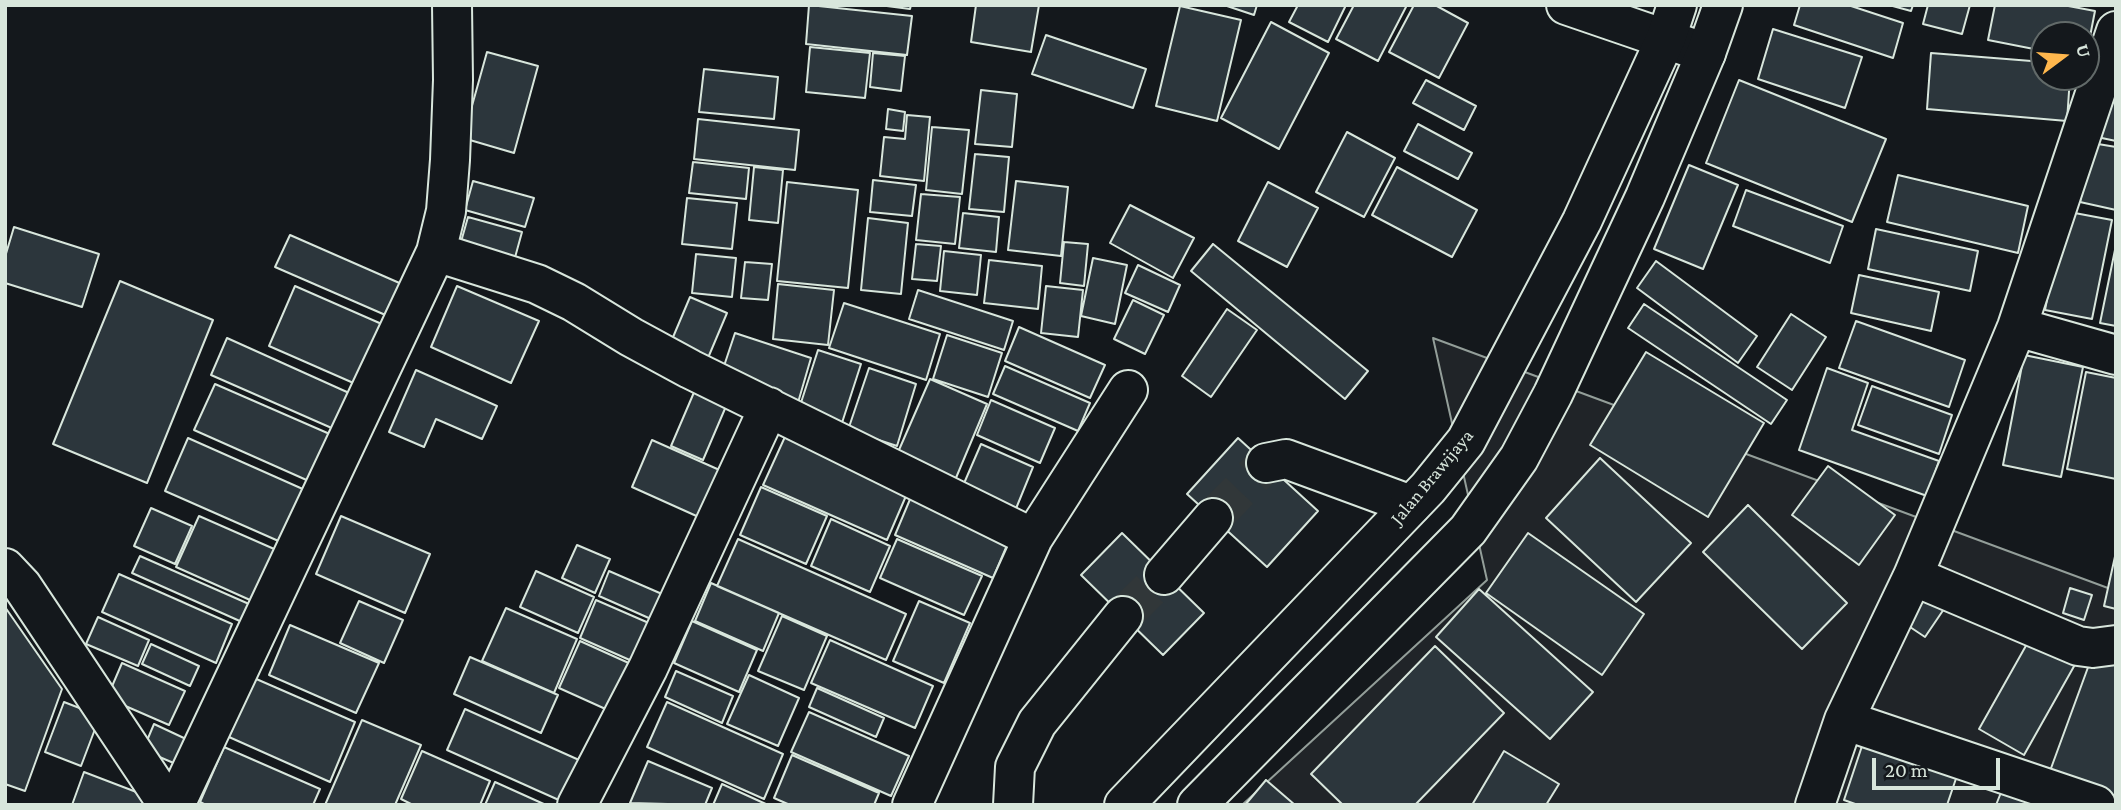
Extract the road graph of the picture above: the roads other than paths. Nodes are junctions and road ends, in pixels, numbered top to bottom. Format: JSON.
{"nodes":[{"id":1,"x":452,"y":5,"type":"edge"},
{"id":2,"x":1566,"y":5,"type":"edge"},
{"id":3,"x":1723,"y":5,"type":"edge"},
{"id":4,"x":2106,"y":5,"type":"edge"},
{"id":5,"x":2116,"y":8,"type":"edge"},
{"id":6,"x":1672,"y":22,"type":"edge"},
{"id":7,"x":2116,"y":32,"type":"edge"},
{"id":8,"x":1706,"y":53,"type":"junction"},
{"id":9,"x":436,"y":252,"type":"junction"},
{"id":10,"x":2017,"y":327,"type":"junction"},
{"id":11,"x":2116,"y":355,"type":"edge"},
{"id":12,"x":1128,"y":390,"type":"dead end"},
{"id":13,"x":769,"y":407,"type":"junction"},
{"id":14,"x":1266,"y":463,"type":"dead end"},
{"id":15,"x":1411,"y":505,"type":"junction"},
{"id":16,"x":1213,"y":518,"type":"tunnel mouth"},
{"id":17,"x":1032,"y":538,"type":"junction"},
{"id":18,"x":5,"y":568,"type":"edge"},
{"id":19,"x":1164,"y":575,"type":"tunnel mouth"},
{"id":20,"x":1913,"y":576,"type":"junction"},
{"id":21,"x":1124,"y":616,"type":"tunnel mouth"},
{"id":22,"x":2116,"y":645,"type":"edge"},
{"id":23,"x":1844,"y":720,"type":"junction"},
{"id":24,"x":586,"y":802,"type":"edge"},
{"id":25,"x":168,"y":805,"type":"edge"},
{"id":26,"x":175,"y":805,"type":"edge"},
{"id":27,"x":912,"y":805,"type":"edge"},
{"id":28,"x":1013,"y":805,"type":"edge"},
{"id":29,"x":1124,"y":805,"type":"edge"},
{"id":30,"x":1197,"y":805,"type":"edge"},
{"id":31,"x":1815,"y":805,"type":"edge"},
{"id":32,"x":2096,"y":805,"type":"edge"}],
"edges":[{"from":1,"to":9,"type":"main road"},
{"from":2,"to":6,"type":"main road"},
{"from":3,"to":8,"type":"main road"},
{"from":4,"to":5,"type":"main road"},
{"from":6,"to":8,"type":"main road"},
{"from":6,"to":15,"type":"main road","name":"Jalan Brawijaya"},
{"from":7,"to":10,"type":"main road"},
{"from":8,"to":30,"type":"main road"},
{"from":9,"to":13,"type":"main road"},
{"from":9,"to":26,"type":"main road"},
{"from":10,"to":11,"type":"main road"},
{"from":10,"to":20,"type":"main road"},
{"from":12,"to":17,"type":"main road"},
{"from":13,"to":17,"type":"main road"},
{"from":13,"to":24,"type":"main road"},
{"from":14,"to":15,"type":"main road"},
{"from":15,"to":29,"type":"main road","name":"Jalan Brawijaya"},
{"from":16,"to":19,"type":"main road"},
{"from":17,"to":27,"type":"main road"},
{"from":18,"to":25,"type":"main road"},
{"from":20,"to":22,"type":"main road"},
{"from":20,"to":23,"type":"main road"},
{"from":21,"to":28,"type":"main road"},
{"from":23,"to":31,"type":"main road"},
{"from":23,"to":32,"type":"main road"}]}
